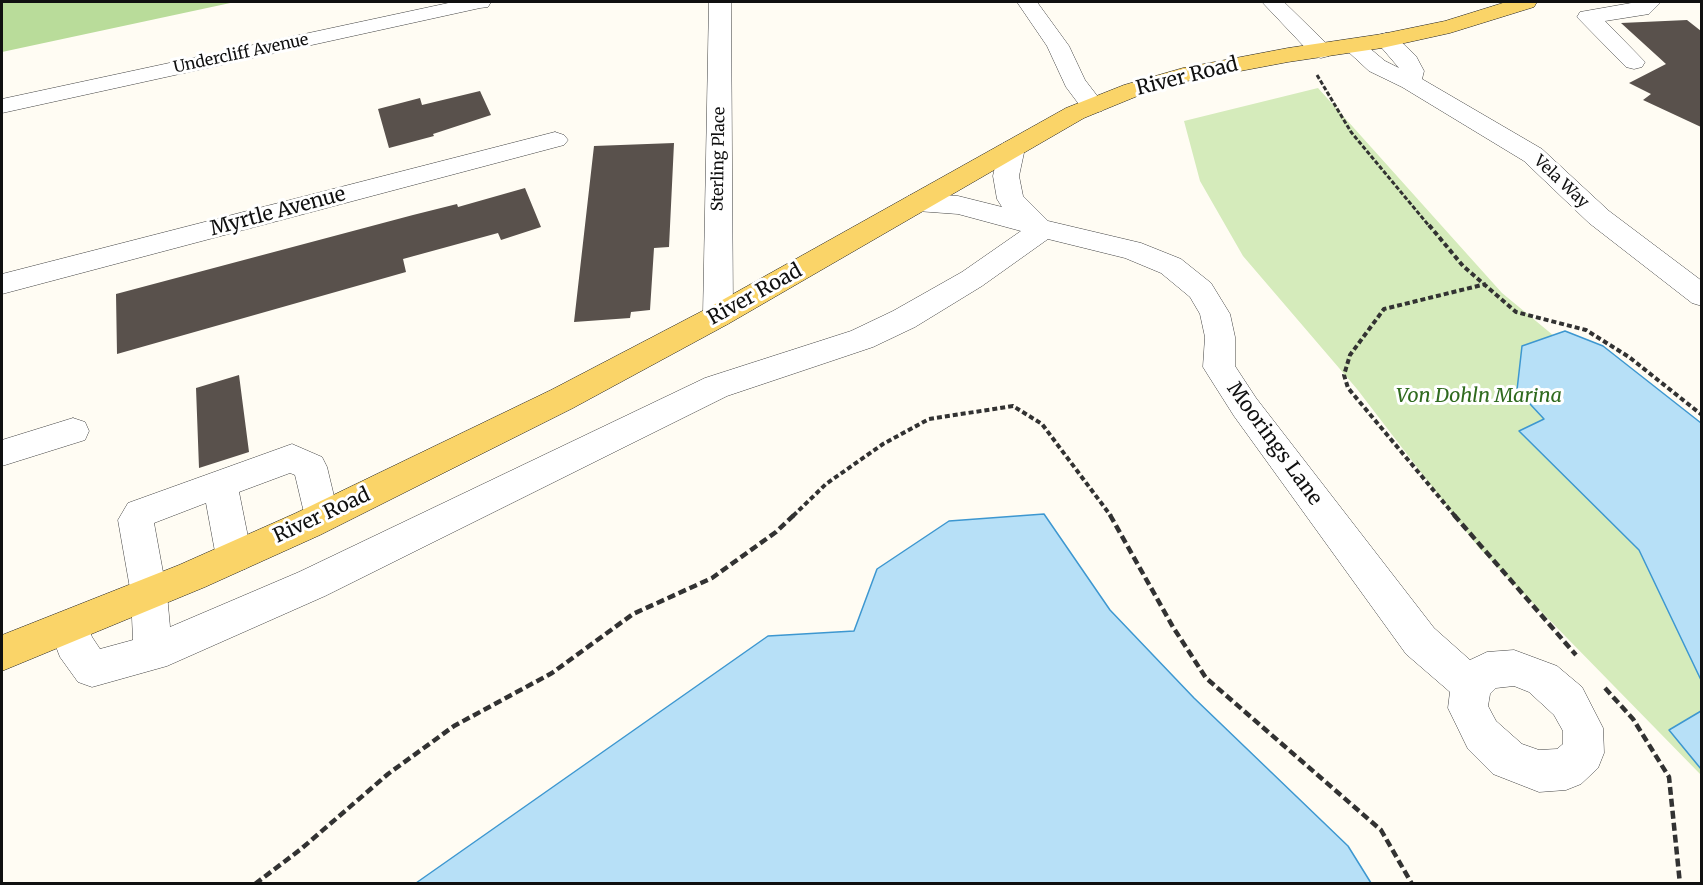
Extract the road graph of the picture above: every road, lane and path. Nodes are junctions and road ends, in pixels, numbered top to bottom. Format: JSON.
{"nodes":[{"id":1,"x":480,"y":2,"type":"edge"},
{"id":2,"x":720,"y":2,"type":"edge"},
{"id":3,"x":1027,"y":2,"type":"edge"},
{"id":4,"x":1272,"y":2,"type":"edge"},
{"id":5,"x":1526,"y":2,"type":"edge"},
{"id":6,"x":1575,"y":2,"type":"edge"},
{"id":7,"x":1650,"y":2,"type":"edge"},
{"id":8,"x":1599,"y":14,"type":"junction"},
{"id":9,"x":1386,"y":40,"type":"junction"},
{"id":10,"x":1353,"y":46,"type":"junction"},
{"id":11,"x":1317,"y":60,"type":"junction"},
{"id":12,"x":1634,"y":62,"type":"dead end"},
{"id":13,"x":1410,"y":82,"type":"junction"},
{"id":14,"x":2,"y":106,"type":"edge"},
{"id":15,"x":1092,"y":106,"type":"junction"},
{"id":16,"x":555,"y":140,"type":"dead end"},
{"id":17,"x":1012,"y":148,"type":"junction"},
{"id":18,"x":917,"y":202,"type":"junction"},
{"id":19,"x":1042,"y":230,"type":"junction"},
{"id":20,"x":2,"y":284,"type":"edge"},
{"id":21,"x":1486,"y":285,"type":"junction"},
{"id":22,"x":1701,"y":296,"type":"edge"},
{"id":23,"x":718,"y":316,"type":"junction"},
{"id":24,"x":1701,"y":415,"type":"edge"},
{"id":25,"x":73,"y":431,"type":"dead end"},
{"id":26,"x":2,"y":453,"type":"edge"},
{"id":27,"x":220,"y":484,"type":"junction"},
{"id":28,"x":322,"y":517,"type":"junction"},
{"id":29,"x":234,"y":557,"type":"junction"},
{"id":30,"x":150,"y":594,"type":"junction"},
{"id":31,"x":71,"y":626,"type":"junction"},
{"id":32,"x":2,"y":653,"type":"edge"},
{"id":33,"x":153,"y":653,"type":"junction"},
{"id":34,"x":1578,"y":656,"type":"dead end"},
{"id":35,"x":1601,"y":683,"type":"dead end"},
{"id":36,"x":1471,"y":685,"type":"dead end"},
{"id":37,"x":255,"y":884,"type":"edge"},
{"id":38,"x":1412,"y":884,"type":"edge"},
{"id":39,"x":1680,"y":884,"type":"edge"}],
"edges":[{"from":1,"to":14,"type":"street","name":"Undercliff Avenue"},
{"from":2,"to":23,"type":"street","name":"Sterling Place"},
{"from":3,"to":15,"type":"street"},
{"from":4,"to":11,"type":"street"},
{"from":5,"to":9,"type":"main road","name":"River Road"},
{"from":6,"to":8,"type":"street"},
{"from":7,"to":8,"type":"street"},
{"from":8,"to":12,"type":"street"},
{"from":9,"to":10,"type":"main road","name":"River Road"},
{"from":9,"to":13,"type":"street"},
{"from":10,"to":11,"type":"main road","name":"River Road"},
{"from":10,"to":13,"type":"street","name":"Vela Way"},
{"from":11,"to":15,"type":"main road","name":"River Road"},
{"from":11,"to":21,"type":"path"},
{"from":13,"to":22,"type":"street","name":"Vela Way"},
{"from":15,"to":17,"type":"main road","name":"River Road"},
{"from":16,"to":20,"type":"street","name":"Myrtle Avenue"},
{"from":17,"to":18,"type":"main road","name":"River Road"},
{"from":17,"to":19,"type":"street","name":"Moorings Lane"},
{"from":18,"to":19,"type":"street","name":"Moorings Lane"},
{"from":18,"to":23,"type":"main road","name":"River Road"},
{"from":19,"to":33,"type":"street"},
{"from":19,"to":36,"type":"street","name":"Moorings Lane"},
{"from":21,"to":24,"type":"path"},
{"from":21,"to":34,"type":"path"},
{"from":23,"to":28,"type":"main road","name":"River Road"},
{"from":25,"to":26,"type":"street"},
{"from":27,"to":28,"type":"street"},
{"from":27,"to":29,"type":"street"},
{"from":27,"to":30,"type":"street"},
{"from":28,"to":29,"type":"main road","name":"River Road"},
{"from":29,"to":30,"type":"main road","name":"River Road"},
{"from":30,"to":31,"type":"main road","name":"River Road"},
{"from":30,"to":33,"type":"street"},
{"from":31,"to":32,"type":"main road","name":"River Road"},
{"from":31,"to":33,"type":"street"},
{"from":35,"to":39,"type":"path"},
{"from":37,"to":38,"type":"path"}]}
